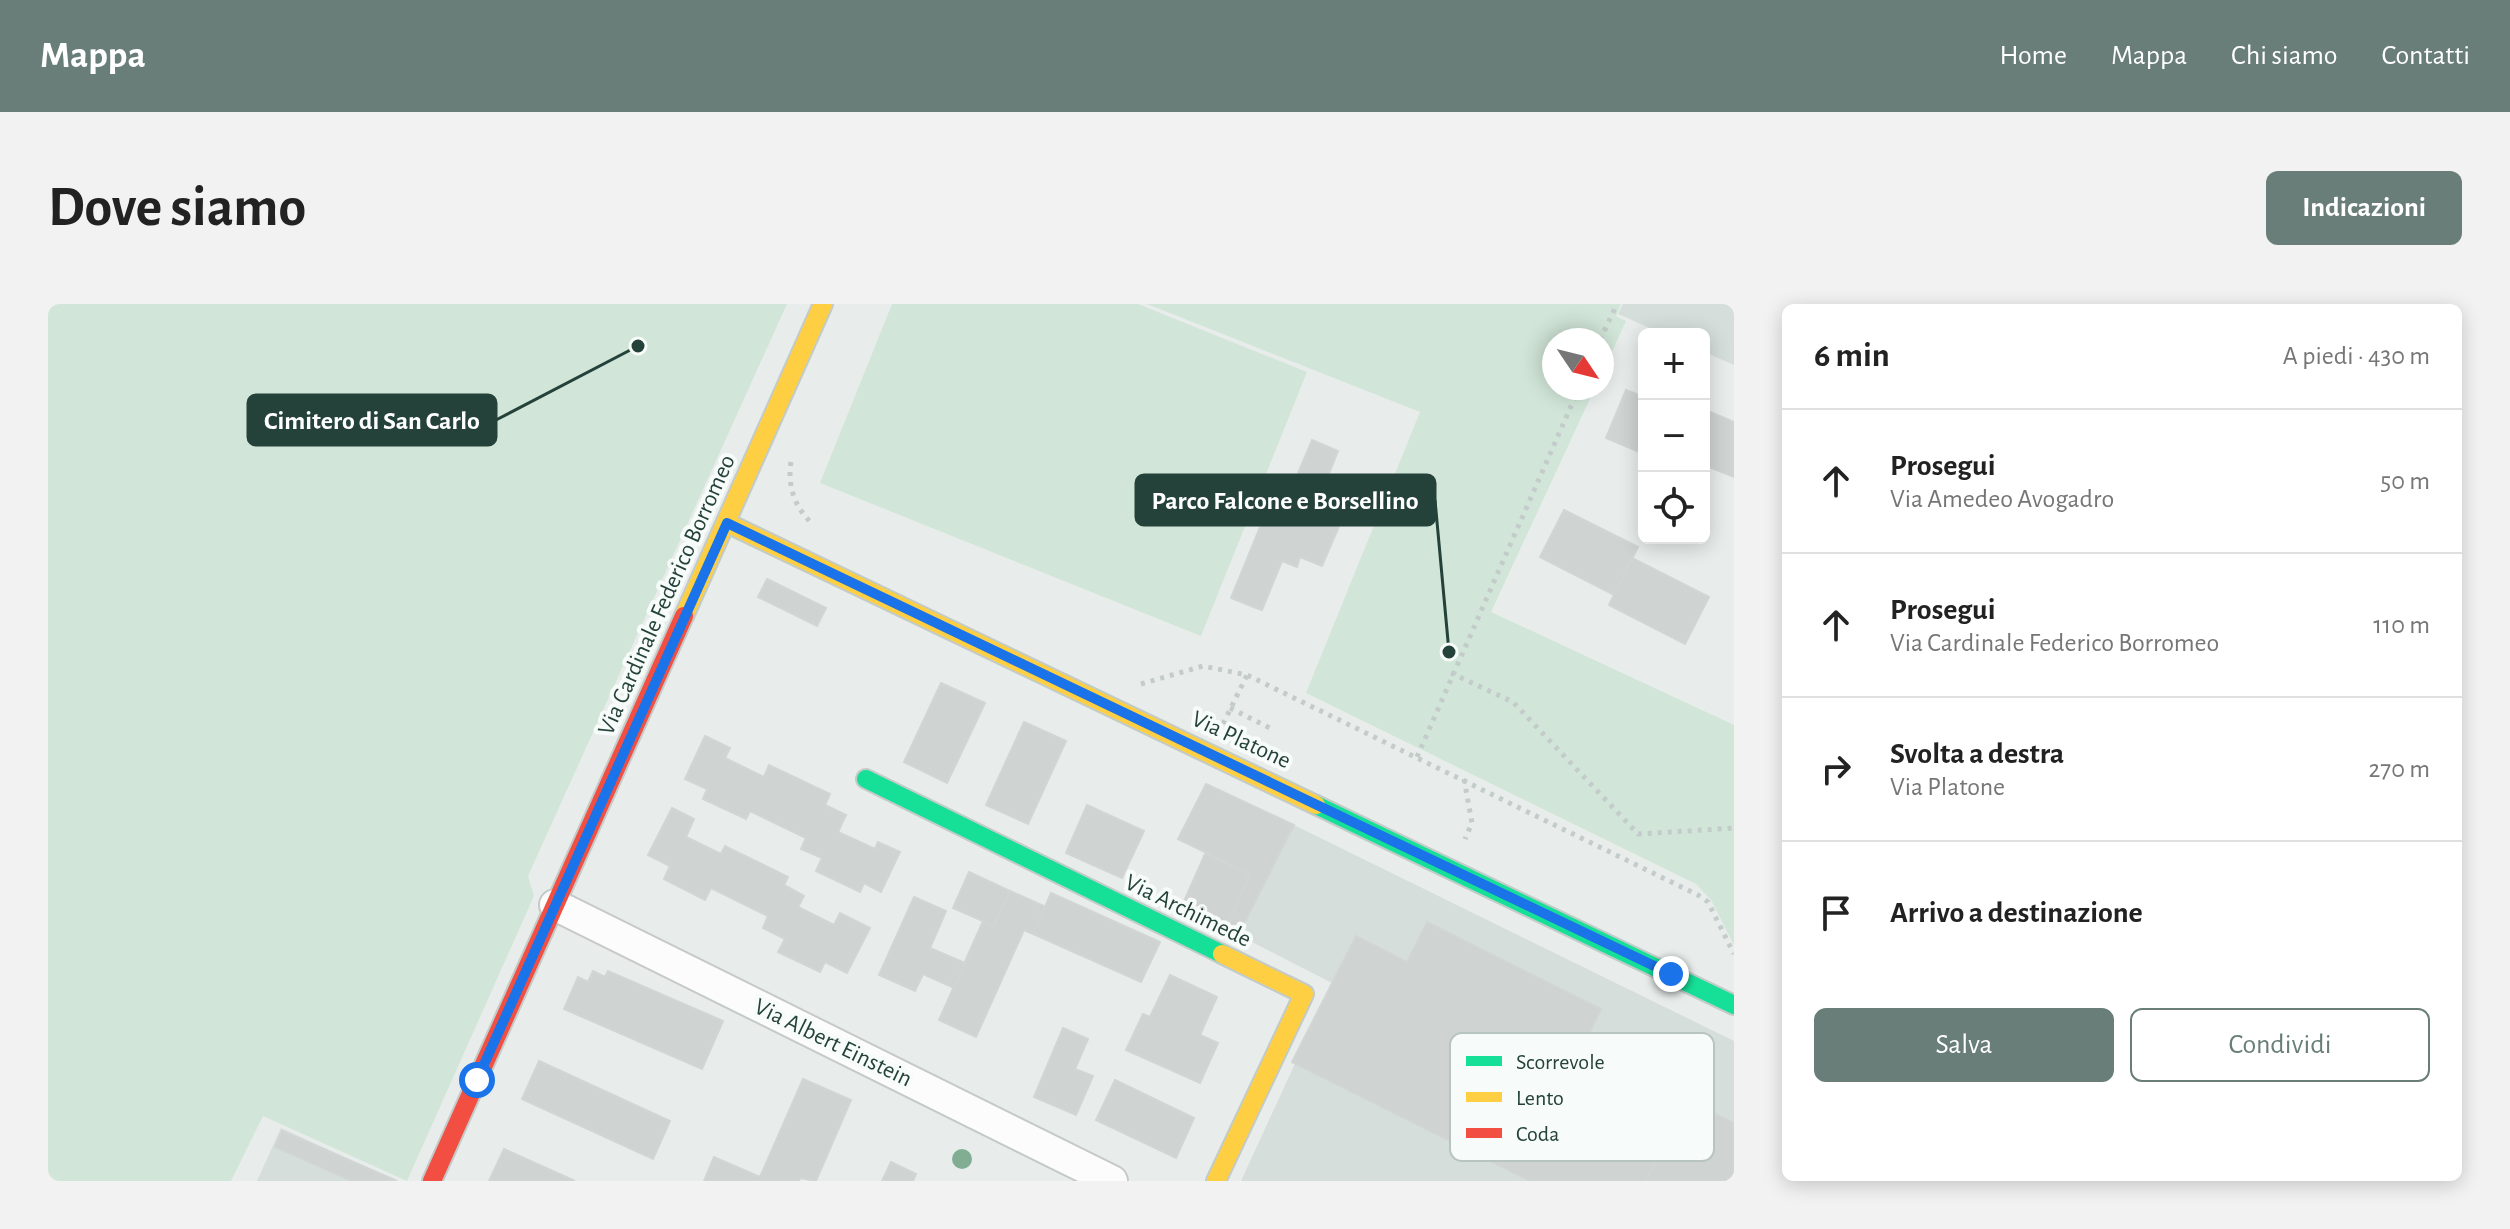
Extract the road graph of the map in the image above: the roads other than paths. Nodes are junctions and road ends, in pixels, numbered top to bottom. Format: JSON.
{"nodes":[{"id":1,"x":823,"y":304,"type":"edge"},
{"id":2,"x":727,"y":523,"type":"junction"},
{"id":3,"x":866,"y":779,"type":"dead end"},
{"id":4,"x":555,"y":905,"type":"junction"},
{"id":5,"x":1734,"y":1005,"type":"edge"},
{"id":6,"x":432,"y":1181,"type":"edge"},
{"id":7,"x":1112,"y":1181,"type":"edge"},
{"id":8,"x":1216,"y":1181,"type":"edge"}],
"edges":[{"from":1,"to":2,"type":"street","name":"Via Cardinale Federico Borromeo"},
{"from":2,"to":4,"type":"street","name":"Via Cardinale Federico Borromeo"},
{"from":2,"to":5,"type":"street","name":"Via Platone"},
{"from":3,"to":8,"type":"street","name":"Via Archimede"},
{"from":4,"to":6,"type":"street","name":"Via Cardinale Federico Borromeo"},
{"from":4,"to":7,"type":"street","name":"Via Albert Einstein"}]}
